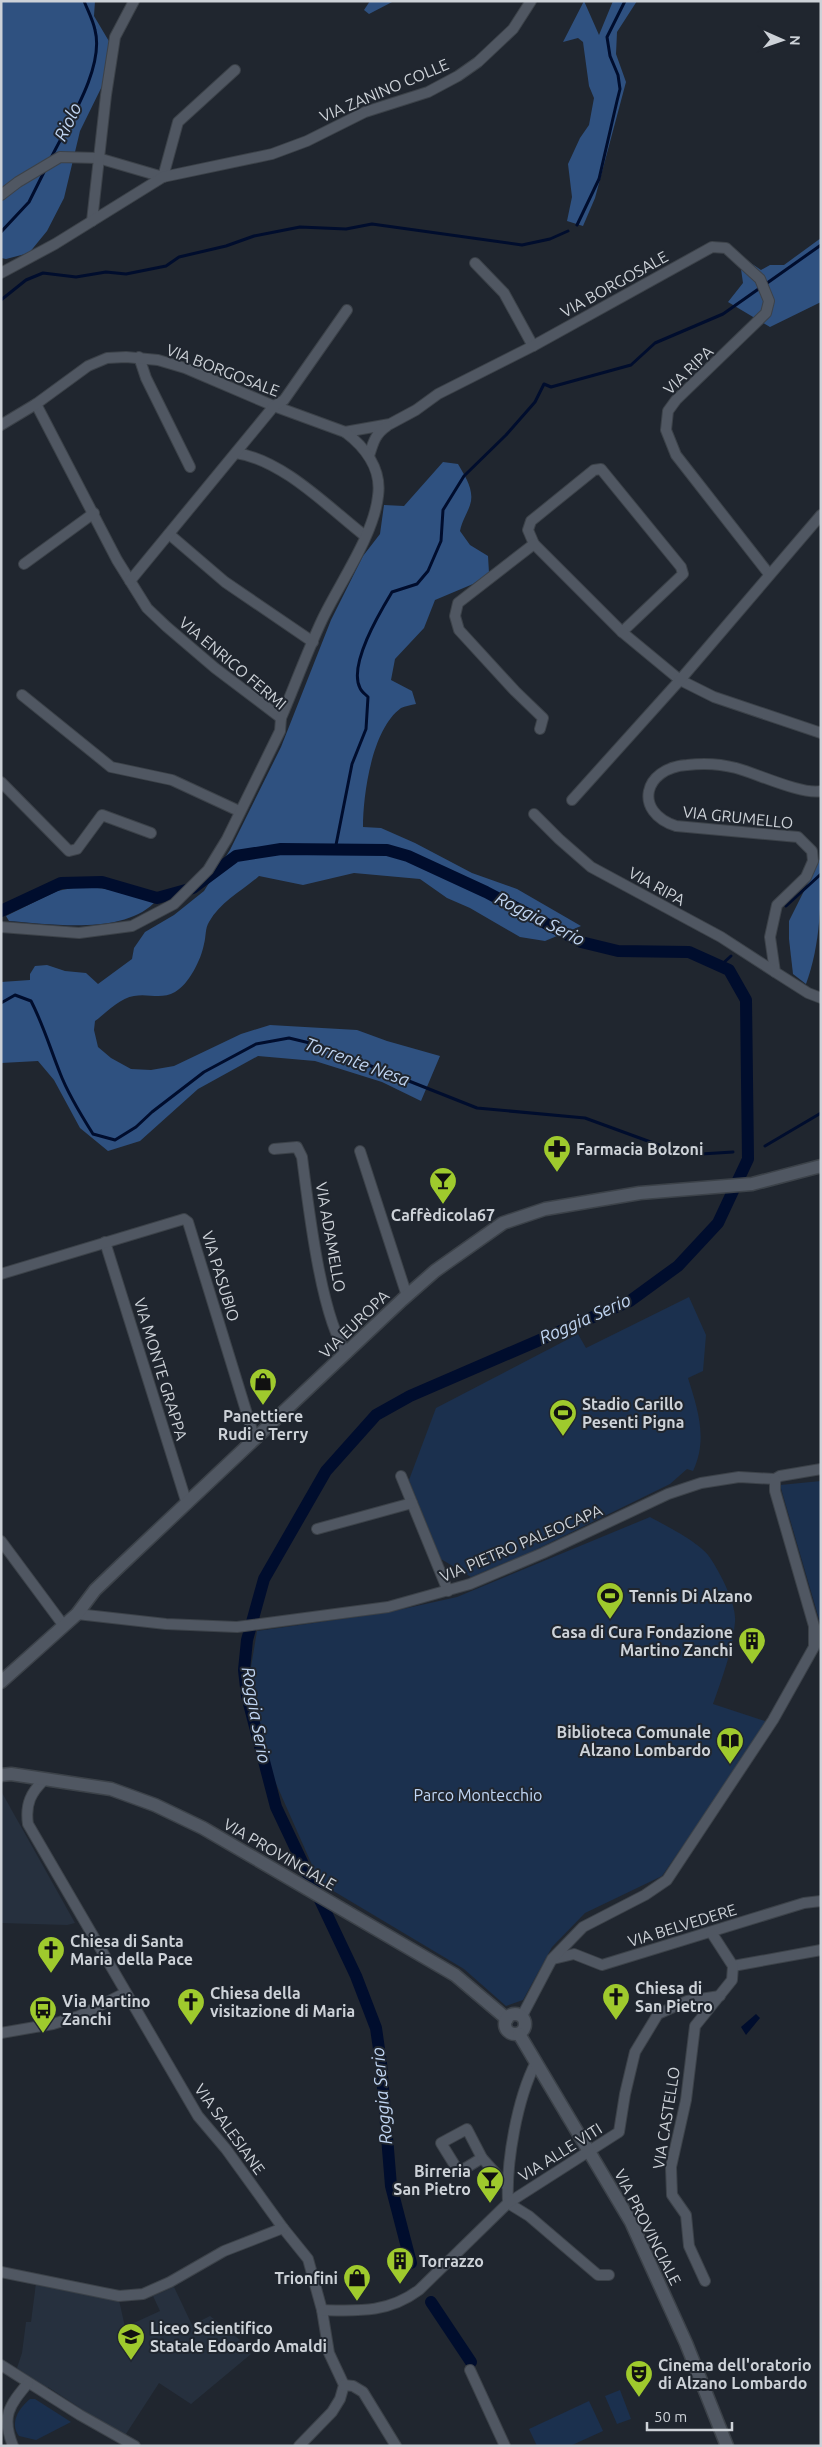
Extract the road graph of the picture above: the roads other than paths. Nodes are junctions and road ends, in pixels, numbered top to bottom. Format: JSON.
{"nodes":[{"id":1,"x":134,"y":1,"type":"edge"},
{"id":2,"x":531,"y":1,"type":"edge"},
{"id":3,"x":235,"y":70,"type":"dead end"},
{"id":4,"x":98,"y":158,"type":"junction"},
{"id":5,"x":163,"y":177,"type":"junction"},
{"id":6,"x":1,"y":194,"type":"edge"},
{"id":7,"x":92,"y":221,"type":"junction"},
{"id":8,"x":696,"y":257,"type":"joint"},
{"id":9,"x":475,"y":262,"type":"dead end"},
{"id":10,"x":1,"y":273,"type":"edge"},
{"id":11,"x":347,"y":310,"type":"dead end"},
{"id":12,"x":533,"y":346,"type":"junction"},
{"id":13,"x":138,"y":358,"type":"junction"},
{"id":14,"x":36,"y":404,"type":"junction"},
{"id":15,"x":274,"y":406,"type":"junction"},
{"id":16,"x":390,"y":424,"type":"junction"},
{"id":17,"x":1,"y":425,"type":"edge"},
{"id":18,"x":345,"y":432,"type":"junction"},
{"id":19,"x":236,"y":453,"type":"junction"},
{"id":20,"x":369,"y":456,"type":"junction"},
{"id":21,"x":190,"y":467,"type":"dead end"},
{"id":22,"x":94,"y":513,"type":"junction"},
{"id":23,"x":821,"y":515,"type":"edge"},
{"id":24,"x":169,"y":534,"type":"junction"},
{"id":25,"x":365,"y":536,"type":"junction"},
{"id":26,"x":534,"y":544,"type":"junction"},
{"id":27,"x":24,"y":564,"type":"dead end"},
{"id":28,"x":769,"y":574,"type":"junction"},
{"id":29,"x":130,"y":580,"type":"junction"},
{"id":30,"x":622,"y":632,"type":"junction"},
{"id":31,"x":313,"y":642,"type":"junction"},
{"id":32,"x":680,"y":680,"type":"junction"},
{"id":33,"x":22,"y":696,"type":"dead end"},
{"id":34,"x":281,"y":718,"type":"junction"},
{"id":35,"x":540,"y":729,"type":"dead end"},
{"id":36,"x":821,"y":733,"type":"edge"},
{"id":37,"x":1,"y":782,"type":"edge"},
{"id":38,"x":821,"y":791,"type":"edge"},
{"id":39,"x":572,"y":800,"type":"dead end"},
{"id":40,"x":240,"y":811,"type":"junction"},
{"id":41,"x":534,"y":814,"type":"dead end"},
{"id":42,"x":151,"y":833,"type":"dead end"},
{"id":43,"x":1,"y":927,"type":"edge"},
{"id":44,"x":775,"y":972,"type":"junction"},
{"id":45,"x":821,"y":998,"type":"edge"},
{"id":46,"x":274,"y":1149,"type":"dead end"},
{"id":47,"x":360,"y":1151,"type":"dead end"},
{"id":48,"x":821,"y":1166,"type":"edge"},
{"id":49,"x":105,"y":1242,"type":"junction"},
{"id":50,"x":1,"y":1274,"type":"edge"},
{"id":51,"x":407,"y":1296,"type":"junction"},
{"id":52,"x":347,"y":1353,"type":"junction"},
{"id":53,"x":255,"y":1440,"type":"junction"},
{"id":54,"x":821,"y":1469,"type":"edge"},
{"id":55,"x":401,"y":1476,"type":"dead end"},
{"id":56,"x":775,"y":1479,"type":"junction"},
{"id":57,"x":412,"y":1503,"type":"junction"},
{"id":58,"x":187,"y":1504,"type":"junction"},
{"id":59,"x":317,"y":1529,"type":"dead end"},
{"id":60,"x":1,"y":1541,"type":"edge"},
{"id":61,"x":448,"y":1591,"type":"junction"},
{"id":62,"x":77,"y":1614,"type":"junction"},
{"id":63,"x":64,"y":1626,"type":"junction"},
{"id":64,"x":1,"y":1682,"type":"edge"},
{"id":65,"x":4,"y":1772,"type":"edge"},
{"id":66,"x":45,"y":1779,"type":"junction"},
{"id":67,"x":821,"y":1901,"type":"edge"},
{"id":68,"x":711,"y":1932,"type":"junction"},
{"id":69,"x":821,"y":1950,"type":"edge"},
{"id":70,"x":552,"y":1959,"type":"junction"},
{"id":71,"x":734,"y":1966,"type":"junction"},
{"id":72,"x":125,"y":1993,"type":"junction"},
{"id":73,"x":720,"y":1996,"type":"junction"},
{"id":74,"x":522,"y":2016,"type":"junction"},
{"id":75,"x":507,"y":2019,"type":"junction"},
{"id":76,"x":1,"y":2032,"type":"edge"},
{"id":77,"x":519,"y":2034,"type":"junction"},
{"id":78,"x":536,"y":2062,"type":"junction"},
{"id":79,"x":589,"y":2152,"type":"junction"},
{"id":80,"x":482,"y":2158,"type":"dead end"},
{"id":81,"x":507,"y":2186,"type":"junction"},
{"id":82,"x":508,"y":2203,"type":"junction"},
{"id":83,"x":283,"y":2228,"type":"junction"},
{"id":84,"x":1,"y":2272,"type":"edge"},
{"id":85,"x":609,"y":2275,"type":"dead end"},
{"id":86,"x":705,"y":2281,"type":"dead end"},
{"id":87,"x":322,"y":2310,"type":"junction"},
{"id":88,"x":1,"y":2365,"type":"edge"},
{"id":89,"x":470,"y":2370,"type":"dead end"},
{"id":90,"x":28,"y":2383,"type":"junction"},
{"id":91,"x":344,"y":2385,"type":"junction"},
{"id":92,"x":13,"y":2446,"type":"edge"},
{"id":93,"x":135,"y":2446,"type":"edge"},
{"id":94,"x":299,"y":2446,"type":"edge"},
{"id":95,"x":396,"y":2446,"type":"edge"},
{"id":96,"x":504,"y":2446,"type":"edge"},
{"id":97,"x":728,"y":2446,"type":"edge"}],
"edges":[{"from":1,"to":4,"type":"street"},
{"from":2,"to":5,"type":"street","name":"VIA ZANINO COLLE"},
{"from":3,"to":5,"type":"street"},
{"from":4,"to":5,"type":"street","name":"VIA ZANINO COLLE"},
{"from":4,"to":6,"type":"street","name":"VIA ZANINO COLLE"},
{"from":4,"to":7,"type":"street"},
{"from":5,"to":7,"type":"street","name":"VIA ZANINO COLLE"},
{"from":7,"to":10,"type":"street","name":"VIA ZANINO COLLE"},
{"from":8,"to":12,"type":"street","name":"VIA BORGOSALE"},
{"from":8,"to":28,"type":"street","name":"VIA RIPA"},
{"from":9,"to":12,"type":"street"},
{"from":11,"to":15,"type":"street"},
{"from":12,"to":16,"type":"street","name":"VIA BORGOSALE"},
{"from":13,"to":14,"type":"street","name":"VIA BORGOSALE"},
{"from":13,"to":15,"type":"street","name":"VIA BORGOSALE"},
{"from":13,"to":21,"type":"street"},
{"from":14,"to":17,"type":"street","name":"VIA BORGOSALE"},
{"from":14,"to":22,"type":"street","name":"VIA ENRICO FERMI"},
{"from":15,"to":18,"type":"street","name":"VIA BORGOSALE"},
{"from":15,"to":19,"type":"street"},
{"from":16,"to":18,"type":"street","name":"VIA BORGOSALE"},
{"from":16,"to":20,"type":"street","name":"VIA BORGOSALE"},
{"from":18,"to":20,"type":"street"},
{"from":19,"to":24,"type":"street"},
{"from":19,"to":25,"type":"street"},
{"from":20,"to":25,"type":"street"},
{"from":22,"to":27,"type":"street"},
{"from":22,"to":29,"type":"street","name":"VIA ENRICO FERMI"},
{"from":23,"to":28,"type":"street"},
{"from":24,"to":29,"type":"street"},
{"from":24,"to":31,"type":"street"},
{"from":25,"to":31,"type":"street"},
{"from":26,"to":30,"type":"street"},
{"from":26,"to":30,"type":"street"},
{"from":26,"to":35,"type":"street"},
{"from":28,"to":32,"type":"street"},
{"from":29,"to":34,"type":"street","name":"VIA ENRICO FERMI"},
{"from":30,"to":32,"type":"street"},
{"from":31,"to":34,"type":"street"},
{"from":32,"to":36,"type":"street"},
{"from":32,"to":39,"type":"street"},
{"from":33,"to":40,"type":"street"},
{"from":34,"to":40,"type":"street","name":"VIA ENRICO FERMI"},
{"from":37,"to":42,"type":"street"},
{"from":38,"to":44,"type":"street","name":"VIA GRUMELLO"},
{"from":40,"to":43,"type":"street","name":"VIA ENRICO FERMI"},
{"from":41,"to":44,"type":"street","name":"VIA RIPA"},
{"from":44,"to":45,"type":"street"},
{"from":46,"to":52,"type":"street","name":"VIA ADAMELLO"},
{"from":47,"to":51,"type":"street"},
{"from":48,"to":51,"type":"street","name":"VIA EUROPA"},
{"from":49,"to":50,"type":"street","name":"VIA PASUBIO"},
{"from":49,"to":53,"type":"street","name":"VIA PASUBIO"},
{"from":49,"to":58,"type":"street","name":"VIA MONTE GRAPPA"},
{"from":51,"to":52,"type":"street","name":"VIA EUROPA"},
{"from":52,"to":53,"type":"street","name":"VIA EUROPA"},
{"from":53,"to":58,"type":"street","name":"VIA EUROPA"},
{"from":54,"to":56,"type":"street","name":"VIA PIETRO PALEOCAPA"},
{"from":55,"to":57,"type":"street"},
{"from":56,"to":61,"type":"street","name":"VIA PIETRO PALEOCAPA"},
{"from":56,"to":70,"type":"street"},
{"from":57,"to":59,"type":"street"},
{"from":57,"to":61,"type":"street"},
{"from":58,"to":62,"type":"street","name":"VIA EUROPA"},
{"from":60,"to":63,"type":"street"},
{"from":61,"to":62,"type":"street","name":"VIA PIETRO PALEOCAPA"},
{"from":62,"to":63,"type":"street","name":"VIA EUROPA"},
{"from":63,"to":64,"type":"street","name":"VIA EUROPA"},
{"from":65,"to":66,"type":"street","name":"VIA PROVINCIALE"},
{"from":66,"to":72,"type":"street","name":"VIA SALESIANE"},
{"from":66,"to":75,"type":"street","name":"VIA PROVINCIALE"},
{"from":67,"to":68,"type":"street","name":"VIA BELVEDERE"},
{"from":68,"to":70,"type":"street","name":"VIA BELVEDERE"},
{"from":68,"to":71,"type":"street"},
{"from":69,"to":71,"type":"street"},
{"from":70,"to":74,"type":"street"},
{"from":71,"to":73,"type":"street","name":"VIA CASTELLO"},
{"from":72,"to":76,"type":"street"},
{"from":72,"to":83,"type":"street","name":"VIA SALESIANE"},
{"from":73,"to":79,"type":"street","name":"VIA ALLE VITI"},
{"from":73,"to":86,"type":"street","name":"VIA CASTELLO"},
{"from":74,"to":75,"type":"street"},
{"from":74,"to":77,"type":"street"},
{"from":75,"to":77,"type":"street"},
{"from":77,"to":78,"type":"street","name":"VIA PROVINCIALE"},
{"from":78,"to":79,"type":"street","name":"VIA PROVINCIALE"},
{"from":78,"to":81,"type":"street"},
{"from":79,"to":82,"type":"street","name":"VIA ALLE VITI"},
{"from":79,"to":97,"type":"street","name":"VIA PROVINCIALE"},
{"from":80,"to":81,"type":"street"},
{"from":81,"to":82,"type":"street"},
{"from":82,"to":85,"type":"street"},
{"from":82,"to":87,"type":"street","name":"VIA ALLE VITI"},
{"from":83,"to":84,"type":"street"},
{"from":83,"to":87,"type":"street","name":"VIA SALESIANE"},
{"from":87,"to":91,"type":"street","name":"VIA SALESIANE"},
{"from":88,"to":90,"type":"street"},
{"from":89,"to":96,"type":"street"},
{"from":90,"to":92,"type":"street"},
{"from":90,"to":93,"type":"street"},
{"from":91,"to":94,"type":"street"},
{"from":91,"to":95,"type":"street"}]}
